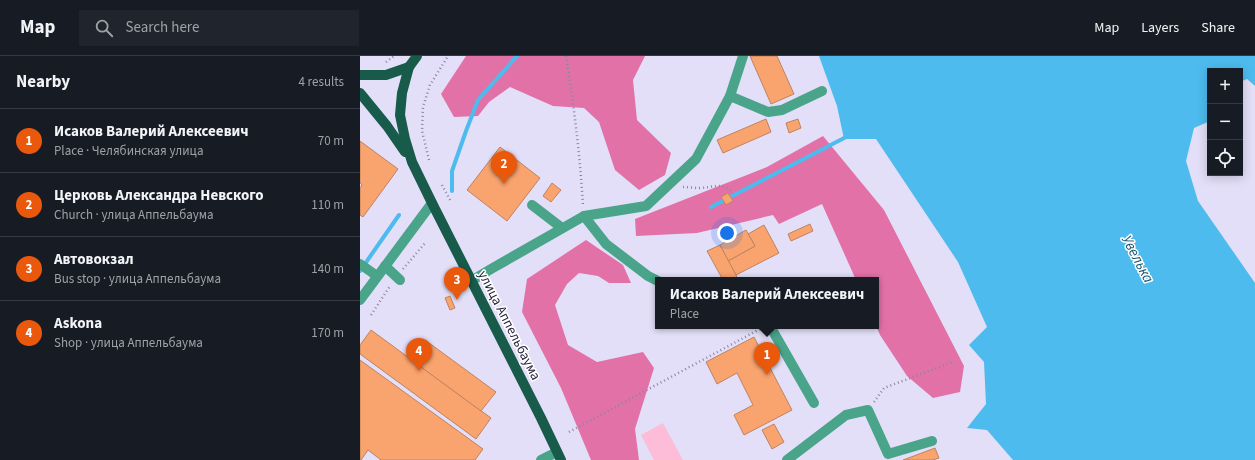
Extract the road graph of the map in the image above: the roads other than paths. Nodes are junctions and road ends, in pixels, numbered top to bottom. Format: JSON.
{"nodes":[{"id":1,"x":417,"y":56,"type":"edge"},
{"id":2,"x":743,"y":56,"type":"edge"},
{"id":3,"x":409,"y":68,"type":"junction"},
{"id":4,"x":360,"y":74,"type":"edge"},
{"id":5,"x":822,"y":91,"type":"dead end"},
{"id":6,"x":360,"y":93,"type":"edge"},
{"id":7,"x":730,"y":96,"type":"junction"},
{"id":8,"x":412,"y":162,"type":"junction"},
{"id":9,"x":432,"y":203,"type":"junction"},
{"id":10,"x":532,"y":205,"type":"dead end"},
{"id":11,"x":584,"y":216,"type":"junction"},
{"id":12,"x":562,"y":228,"type":"junction"},
{"id":13,"x":360,"y":264,"type":"edge"},
{"id":14,"x":385,"y":266,"type":"junction"},
{"id":15,"x":377,"y":276,"type":"junction"},
{"id":16,"x":400,"y":280,"type":"dead end"},
{"id":17,"x":655,"y":280,"type":"edge"},
{"id":18,"x":472,"y":281,"type":"junction"},
{"id":19,"x":360,"y":300,"type":"edge"},
{"id":20,"x":772,"y":329,"type":"edge"},
{"id":21,"x":814,"y":403,"type":"dead end"},
{"id":22,"x":932,"y":441,"type":"dead end"},
{"id":23,"x":559,"y":456,"type":"edge"},
{"id":24,"x":541,"y":460,"type":"edge"},
{"id":25,"x":787,"y":460,"type":"edge"}],
"edges":[{"from":1,"to":3,"type":"main road","name":"улица Аппельбаума"},
{"from":2,"to":7,"type":"street"},
{"from":3,"to":4,"type":"main road"},
{"from":3,"to":8,"type":"main road","name":"улица Аппельбаума"},
{"from":5,"to":7,"type":"street"},
{"from":6,"to":8,"type":"main road"},
{"from":7,"to":11,"type":"street"},
{"from":8,"to":9,"type":"main road","name":"улица Аппельбаума"},
{"from":9,"to":14,"type":"street"},
{"from":9,"to":18,"type":"main road","name":"улица Аппельбаума"},
{"from":10,"to":12,"type":"street"},
{"from":11,"to":12,"type":"street"},
{"from":11,"to":17,"type":"street"},
{"from":12,"to":18,"type":"street"},
{"from":13,"to":15,"type":"street"},
{"from":14,"to":15,"type":"street"},
{"from":14,"to":16,"type":"street"},
{"from":15,"to":19,"type":"street"},
{"from":18,"to":23,"type":"main road","name":"улица Аппельбаума"},
{"from":20,"to":21,"type":"street"},
{"from":22,"to":25,"type":"street"},
{"from":23,"to":24,"type":"street"}]}
